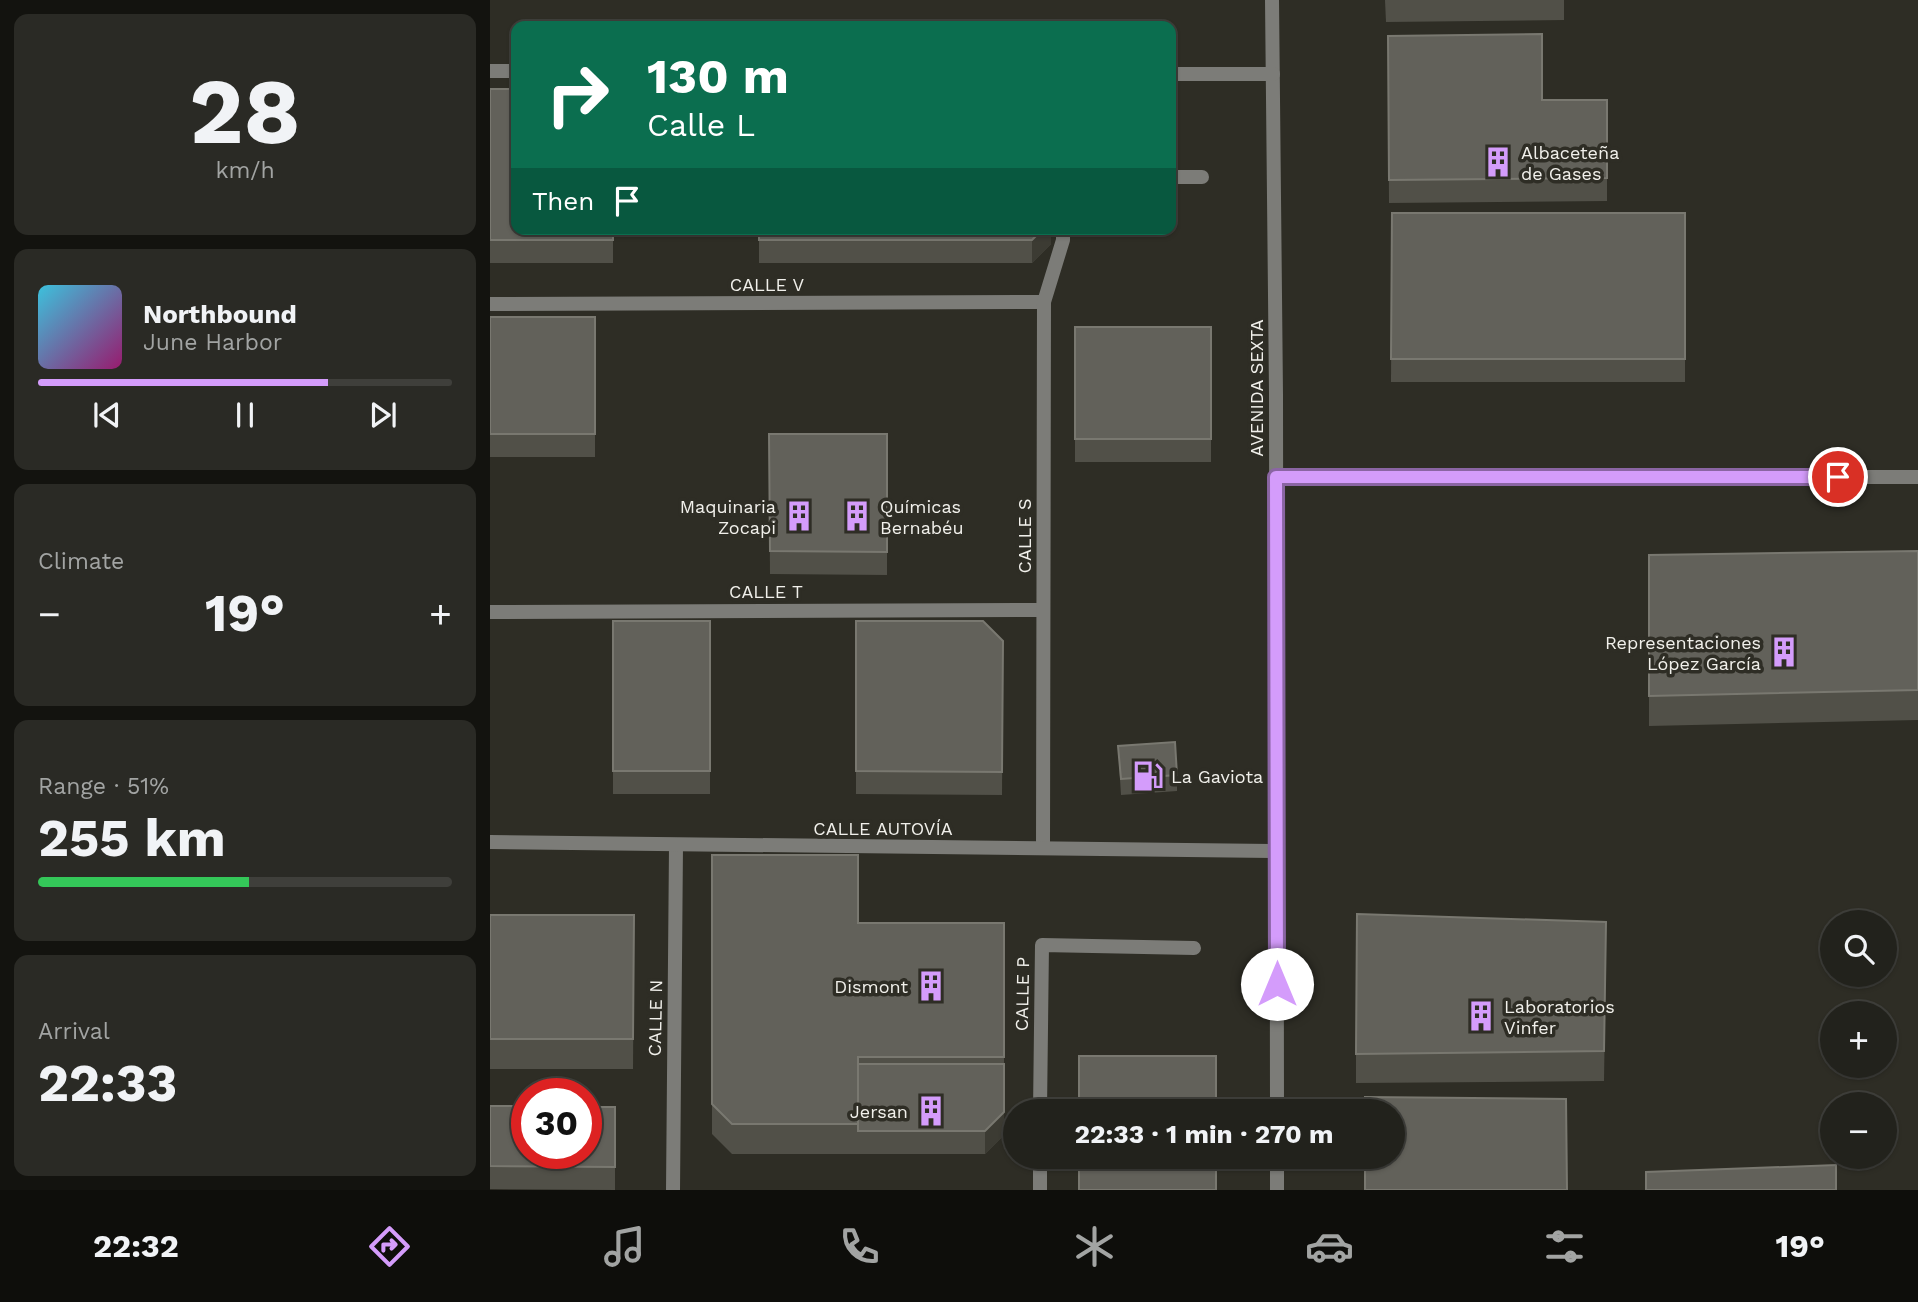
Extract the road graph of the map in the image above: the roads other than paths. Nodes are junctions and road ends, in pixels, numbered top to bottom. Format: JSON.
{"nodes":[{"id":1,"x":1272,"y":0,"type":"edge"},
{"id":2,"x":490,"y":71,"type":"edge"},
{"id":3,"x":511,"y":71,"type":"edge"},
{"id":4,"x":1176,"y":74,"type":"edge"},
{"id":5,"x":1273,"y":74,"type":"junction"},
{"id":6,"x":1176,"y":177,"type":"edge"},
{"id":7,"x":1202,"y":177,"type":"dead end"},
{"id":8,"x":1063,"y":235,"type":"edge"},
{"id":9,"x":1044,"y":302,"type":"junction"},
{"id":10,"x":490,"y":304,"type":"edge"},
{"id":11,"x":1276,"y":477,"type":"junction"},
{"id":12,"x":1918,"y":477,"type":"edge"},
{"id":13,"x":1042,"y":610,"type":"junction"},
{"id":14,"x":490,"y":611,"type":"edge"},
{"id":15,"x":490,"y":842,"type":"edge"},
{"id":16,"x":676,"y":846,"type":"junction"},
{"id":17,"x":1043,"y":847,"type":"junction"},
{"id":18,"x":1276,"y":851,"type":"junction"},
{"id":19,"x":1194,"y":948,"type":"dead end"},
{"id":20,"x":1041,"y":1099,"type":"edge"},
{"id":21,"x":1277,"y":1099,"type":"edge"},
{"id":22,"x":1040,"y":1169,"type":"edge"},
{"id":23,"x":1277,"y":1169,"type":"edge"},
{"id":24,"x":673,"y":1190,"type":"edge"},
{"id":25,"x":1040,"y":1190,"type":"edge"},
{"id":26,"x":1277,"y":1190,"type":"edge"}],
"edges":[{"from":1,"to":5,"type":"street","name":"AVENIDA SEXTA"},
{"from":2,"to":3,"type":"street"},
{"from":4,"to":5,"type":"street"},
{"from":5,"to":11,"type":"street","name":"AVENIDA SEXTA"},
{"from":6,"to":7,"type":"street"},
{"from":8,"to":9,"type":"street","name":"CALLE S"},
{"from":9,"to":10,"type":"street","name":"CALLE V"},
{"from":9,"to":13,"type":"street","name":"CALLE S"},
{"from":11,"to":12,"type":"street"},
{"from":11,"to":18,"type":"street","name":"AVENIDA SEXTA"},
{"from":13,"to":14,"type":"street","name":"CALLE T"},
{"from":13,"to":17,"type":"street","name":"CALLE S"},
{"from":15,"to":16,"type":"street","name":"CALLE AUTOVÍA"},
{"from":16,"to":17,"type":"street","name":"CALLE AUTOVÍA"},
{"from":16,"to":24,"type":"street","name":"CALLE N"},
{"from":17,"to":18,"type":"street","name":"CALLE AUTOVÍA"},
{"from":18,"to":21,"type":"street","name":"AVENIDA SEXTA"},
{"from":19,"to":20,"type":"street","name":"CALLE P"},
{"from":22,"to":25,"type":"street"},
{"from":23,"to":26,"type":"street"}]}
